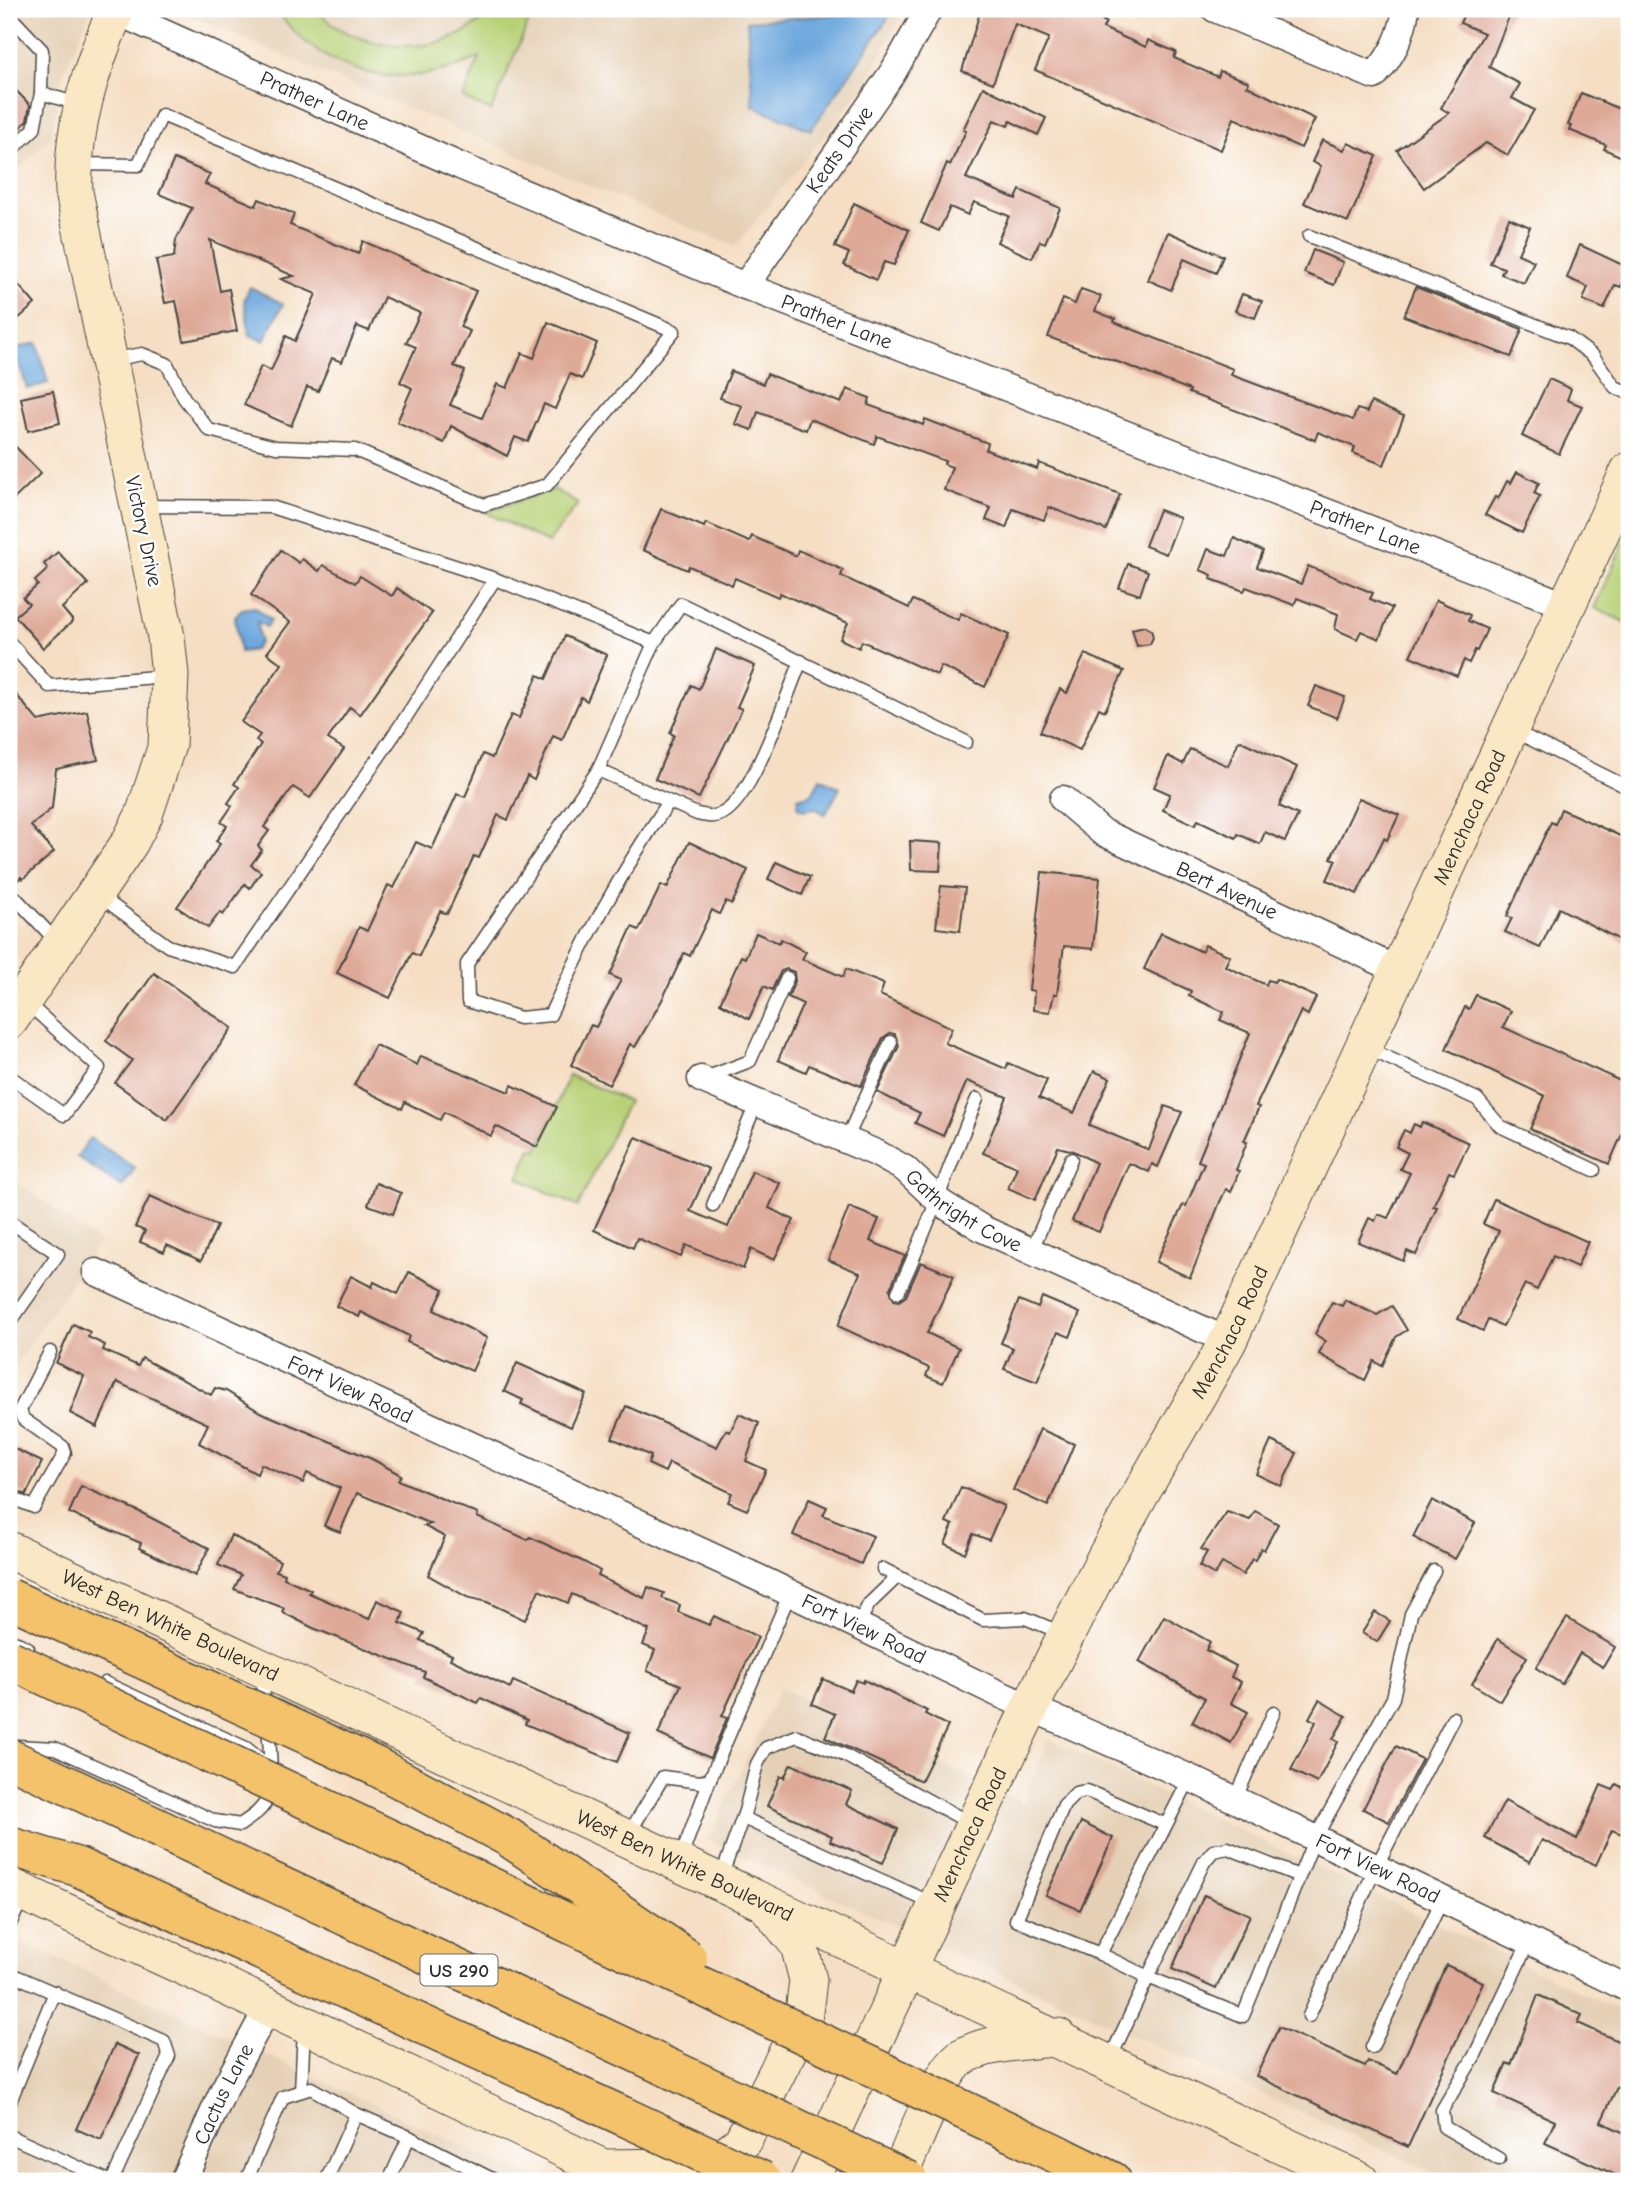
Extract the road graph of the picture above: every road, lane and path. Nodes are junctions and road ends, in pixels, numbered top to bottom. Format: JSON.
{"nodes":[{"id":1,"x":929,"y":9,"type":"edge"},
{"id":2,"x":1216,"y":9,"type":"edge"},
{"id":3,"x":1406,"y":9,"type":"edge"},
{"id":4,"x":116,"y":10,"type":"edge"},
{"id":5,"x":9,"y":15,"type":"edge"},
{"id":6,"x":41,"y":93,"type":"junction"},
{"id":7,"x":81,"y":105,"type":"junction"},
{"id":8,"x":9,"y":152,"type":"edge"},
{"id":9,"x":73,"y":164,"type":"junction"},
{"id":10,"x":1309,"y":236,"type":"dead end"},
{"id":11,"x":745,"y":286,"type":"junction"},
{"id":12,"x":108,"y":360,"type":"junction"},
{"id":13,"x":1629,"y":393,"type":"edge"},
{"id":14,"x":1629,"y":471,"type":"edge"},
{"id":15,"x":139,"y":506,"type":"junction"},
{"id":16,"x":495,"y":579,"type":"junction"},
{"id":17,"x":1568,"y":606,"type":"junction"},
{"id":18,"x":9,"y":642,"type":"edge"},
{"id":19,"x":654,"y":643,"type":"junction"},
{"id":20,"x":802,"y":661,"type":"junction"},
{"id":21,"x":170,"y":675,"type":"junction"},
{"id":22,"x":1511,"y":729,"type":"junction"},
{"id":23,"x":965,"y":742,"type":"dead end"},
{"id":24,"x":598,"y":770,"type":"junction"},
{"id":25,"x":1629,"y":788,"type":"edge"},
{"id":26,"x":1063,"y":799,"type":"dead end"},
{"id":27,"x":668,"y":803,"type":"junction"},
{"id":28,"x":9,"y":891,"type":"edge"},
{"id":29,"x":96,"y":893,"type":"junction"},
{"id":30,"x":60,"y":945,"type":"junction"},
{"id":31,"x":1398,"y":970,"type":"junction"},
{"id":32,"x":787,"y":978,"type":"dead end"},
{"id":33,"x":16,"y":1010,"type":"edge"},
{"id":34,"x":891,"y":1042,"type":"dead end"},
{"id":35,"x":1363,"y":1046,"type":"junction"},
{"id":36,"x":9,"y":1076,"type":"edge"},
{"id":37,"x":701,"y":1079,"type":"joint"},
{"id":38,"x":977,"y":1099,"type":"dead end"},
{"id":39,"x":757,"y":1102,"type":"junction"},
{"id":40,"x":846,"y":1140,"type":"junction"},
{"id":41,"x":1071,"y":1160,"type":"dead end"},
{"id":42,"x":1594,"y":1170,"type":"dead end"},
{"id":43,"x":936,"y":1197,"type":"junction"},
{"id":44,"x":713,"y":1205,"type":"dead end"},
{"id":45,"x":9,"y":1221,"type":"edge"},
{"id":46,"x":1031,"y":1252,"type":"junction"},
{"id":47,"x":96,"y":1272,"type":"dead end"},
{"id":48,"x":898,"y":1292,"type":"dead end"},
{"id":49,"x":9,"y":1324,"type":"edge"},
{"id":50,"x":1228,"y":1341,"type":"junction"},
{"id":51,"x":50,"y":1352,"type":"dead end"},
{"id":52,"x":9,"y":1497,"type":"edge"},
{"id":53,"x":9,"y":1550,"type":"edge"},
{"id":54,"x":883,"y":1569,"type":"dead end"},
{"id":55,"x":1434,"y":1571,"type":"dead end"},
{"id":56,"x":897,"y":1577,"type":"junction"},
{"id":57,"x":790,"y":1593,"type":"junction"},
{"id":58,"x":9,"y":1598,"type":"edge"},
{"id":59,"x":858,"y":1625,"type":"junction"},
{"id":60,"x":1066,"y":1635,"type":"junction"},
{"id":61,"x":9,"y":1639,"type":"edge"},
{"id":62,"x":25,"y":1656,"type":"edge"},
{"id":63,"x":261,"y":1667,"type":"junction"},
{"id":64,"x":87,"y":1675,"type":"dead end"},
{"id":65,"x":1030,"y":1707,"type":"junction"},
{"id":66,"x":1273,"y":1712,"type":"dead end"},
{"id":67,"x":1453,"y":1718,"type":"dead end"},
{"id":68,"x":9,"y":1746,"type":"edge"},
{"id":69,"x":9,"y":1758,"type":"edge"},
{"id":70,"x":270,"y":1766,"type":"junction"},
{"id":71,"x":1190,"y":1778,"type":"junction"},
{"id":72,"x":710,"y":1779,"type":"junction"},
{"id":73,"x":1235,"y":1801,"type":"junction"},
{"id":74,"x":743,"y":1818,"type":"junction"},
{"id":75,"x":1164,"y":1824,"type":"junction"},
{"id":76,"x":975,"y":1826,"type":"junction"},
{"id":77,"x":625,"y":1838,"type":"junction"},
{"id":78,"x":1314,"y":1840,"type":"junction"},
{"id":79,"x":9,"y":1846,"type":"edge"},
{"id":80,"x":679,"y":1863,"type":"junction"},
{"id":81,"x":1375,"y":1868,"type":"junction"},
{"id":82,"x":1299,"y":1876,"type":"junction"},
{"id":83,"x":719,"y":1882,"type":"junction"},
{"id":84,"x":17,"y":1889,"type":"edge"},
{"id":85,"x":1441,"y":1900,"type":"junction"},
{"id":86,"x":766,"y":1903,"type":"junction"},
{"id":87,"x":938,"y":1906,"type":"junction"},
{"id":88,"x":9,"y":1927,"type":"edge"},
{"id":89,"x":1529,"y":1941,"type":"junction"},
{"id":90,"x":1100,"y":1954,"type":"junction"},
{"id":91,"x":908,"y":1969,"type":"junction"},
{"id":92,"x":9,"y":1973,"type":"edge"},
{"id":93,"x":1148,"y":1977,"type":"junction"},
{"id":94,"x":1629,"y":1989,"type":"edge"},
{"id":95,"x":55,"y":1992,"type":"junction"},
{"id":96,"x":268,"y":2008,"type":"junction"},
{"id":97,"x":1309,"y":2016,"type":"dead end"},
{"id":98,"x":304,"y":2025,"type":"junction"},
{"id":99,"x":788,"y":2027,"type":"junction"},
{"id":100,"x":1058,"y":2037,"type":"junction"},
{"id":101,"x":1372,"y":2047,"type":"dead end"},
{"id":102,"x":1109,"y":2062,"type":"junction"},
{"id":103,"x":301,"y":2091,"type":"junction"},
{"id":104,"x":9,"y":2104,"type":"edge"},
{"id":105,"x":356,"y":2114,"type":"junction"},
{"id":106,"x":9,"y":2136,"type":"edge"},
{"id":107,"x":409,"y":2137,"type":"junction"},
{"id":108,"x":1499,"y":2159,"type":"dead end"},
{"id":109,"x":470,"y":2168,"type":"junction"},
{"id":110,"x":609,"y":2177,"type":"edge"},
{"id":111,"x":110,"y":2181,"type":"edge"},
{"id":112,"x":183,"y":2181,"type":"edge"},
{"id":113,"x":246,"y":2181,"type":"edge"},
{"id":114,"x":326,"y":2181,"type":"edge"},
{"id":115,"x":388,"y":2181,"type":"edge"},
{"id":116,"x":464,"y":2181,"type":"edge"},
{"id":117,"x":496,"y":2181,"type":"edge"},
{"id":118,"x":763,"y":2181,"type":"edge"},
{"id":119,"x":809,"y":2181,"type":"edge"},
{"id":120,"x":897,"y":2181,"type":"edge"},
{"id":121,"x":909,"y":2181,"type":"edge"},
{"id":122,"x":1112,"y":2181,"type":"edge"},
{"id":123,"x":1360,"y":2181,"type":"edge"}],
"edges":[{"from":1,"to":11,"type":"street","name":"Keats Drive"},
{"from":2,"to":3,"type":"street"},
{"from":4,"to":7,"type":"main road","name":"Victory Drive"},
{"from":4,"to":11,"type":"street","name":"Prather Lane"},
{"from":5,"to":6,"type":"lane"},
{"from":6,"to":7,"type":"lane"},
{"from":6,"to":8,"type":"lane"},
{"from":7,"to":9,"type":"main road","name":"Victory Drive"},
{"from":9,"to":12,"type":"main road","name":"Victory Drive"},
{"from":9,"to":12,"type":"lane"},
{"from":10,"to":13,"type":"lane"},
{"from":11,"to":17,"type":"street","name":"Prather Lane"},
{"from":12,"to":15,"type":"main road","name":"Victory Drive"},
{"from":14,"to":17,"type":"main road","name":"Menchaca Road"},
{"from":15,"to":16,"type":"lane"},
{"from":15,"to":21,"type":"main road","name":"Victory Drive"},
{"from":16,"to":19,"type":"lane"},
{"from":16,"to":29,"type":"lane"},
{"from":17,"to":22,"type":"main road","name":"Menchaca Road"},
{"from":18,"to":21,"type":"lane"},
{"from":19,"to":20,"type":"lane"},
{"from":19,"to":24,"type":"lane"},
{"from":20,"to":23,"type":"lane"},
{"from":20,"to":27,"type":"lane"},
{"from":21,"to":29,"type":"main road","name":"Victory Drive"},
{"from":22,"to":25,"type":"lane"},
{"from":22,"to":31,"type":"main road","name":"Menchaca Road"},
{"from":24,"to":27,"type":"lane"},
{"from":24,"to":27,"type":"lane"},
{"from":26,"to":31,"type":"street","name":"Bert Avenue"},
{"from":28,"to":30,"type":"lane"},
{"from":29,"to":30,"type":"main road","name":"Victory Drive"},
{"from":30,"to":33,"type":"main road","name":"Victory Drive"},
{"from":31,"to":35,"type":"main road","name":"Menchaca Road"},
{"from":32,"to":37,"type":"lane"},
{"from":33,"to":36,"type":"lane"},
{"from":34,"to":40,"type":"lane"},
{"from":35,"to":42,"type":"lane"},
{"from":35,"to":50,"type":"main road","name":"Menchaca Road"},
{"from":37,"to":39,"type":"street","name":"Gathright Cove"},
{"from":38,"to":43,"type":"lane"},
{"from":39,"to":40,"type":"street","name":"Gathright Cove"},
{"from":39,"to":44,"type":"lane"},
{"from":40,"to":43,"type":"street","name":"Gathright Cove"},
{"from":41,"to":46,"type":"lane"},
{"from":43,"to":46,"type":"street","name":"Gathright Cove"},
{"from":43,"to":48,"type":"lane"},
{"from":45,"to":49,"type":"lane"},
{"from":46,"to":50,"type":"street","name":"Gathright Cove"},
{"from":47,"to":57,"type":"street","name":"Fort View Road"},
{"from":50,"to":60,"type":"main road","name":"Menchaca Road"},
{"from":51,"to":52,"type":"lane"},
{"from":53,"to":63,"type":"main road","name":"West Ben White Boulevard"},
{"from":54,"to":56,"type":"lane"},
{"from":55,"to":78,"type":"lane"},
{"from":56,"to":59,"type":"lane"},
{"from":56,"to":60,"type":"lane"},
{"from":57,"to":59,"type":"street","name":"Fort View Road"},
{"from":57,"to":72,"type":"lane"},
{"from":58,"to":99,"type":"highway","bridge":true},
{"from":59,"to":65,"type":"street","name":"Fort View Road"},
{"from":60,"to":65,"type":"main road","name":"Menchaca Road"},
{"from":61,"to":62,"type":"lane"},
{"from":62,"to":99,"type":"highway","bridge":true},
{"from":63,"to":70,"type":"lane"},
{"from":63,"to":77,"type":"main road","name":"West Ben White Boulevard"},
{"from":64,"to":70,"type":"lane"},
{"from":65,"to":71,"type":"street","name":"Fort View Road"},
{"from":65,"to":76,"type":"main road","name":"Menchaca Road"},
{"from":66,"to":73,"type":"lane"},
{"from":67,"to":81,"type":"lane"},
{"from":68,"to":70,"type":"lane"},
{"from":69,"to":121,"type":"highway","number":"US 290","bridge":true},
{"from":71,"to":73,"type":"street","name":"Fort View Road"},
{"from":71,"to":75,"type":"lane"},
{"from":72,"to":77,"type":"lane"},
{"from":72,"to":80,"type":"lane"},
{"from":73,"to":78,"type":"street","name":"Fort View Road"},
{"from":74,"to":76,"type":"lane"},
{"from":74,"to":83,"type":"lane"},
{"from":74,"to":87,"type":"lane"},
{"from":75,"to":90,"type":"lane"},
{"from":75,"to":90,"type":"lane"},
{"from":76,"to":87,"type":"main road","name":"Menchaca Road"},
{"from":77,"to":80,"type":"main road","name":"West Ben White Boulevard"},
{"from":78,"to":81,"type":"street","name":"Fort View Road"},
{"from":78,"to":82,"type":"lane"},
{"from":79,"to":118,"type":"highway","bridge":true},
{"from":80,"to":83,"type":"main road","name":"West Ben White Boulevard"},
{"from":81,"to":85,"type":"street","name":"Fort View Road"},
{"from":81,"to":97,"type":"lane"},
{"from":82,"to":93,"type":"lane"},
{"from":82,"to":93,"type":"lane"},
{"from":83,"to":86,"type":"main road","name":"West Ben White Boulevard"},
{"from":84,"to":88,"type":"lane"},
{"from":84,"to":96,"type":"main road"},
{"from":85,"to":89,"type":"street","name":"Fort View Road"},
{"from":85,"to":101,"type":"lane"},
{"from":86,"to":91,"type":"main road","name":"West Ben White Boulevard"},
{"from":86,"to":110,"type":"main road"},
{"from":87,"to":91,"type":"main road","name":"Menchaca Road"},
{"from":89,"to":94,"type":"street","name":"Fort View Road"},
{"from":89,"to":108,"type":"lane"},
{"from":90,"to":93,"type":"lane"},
{"from":91,"to":100,"type":"main road","name":"West Ben White Boulevard"},
{"from":91,"to":119,"type":"main road","name":"Menchaca Road"},
{"from":92,"to":95,"type":"lane"},
{"from":93,"to":102,"type":"lane"},
{"from":95,"to":104,"type":"lane"},
{"from":95,"to":111,"type":"lane"},
{"from":96,"to":98,"type":"main road"},
{"from":96,"to":112,"type":"street","name":"Cactus Lane"},
{"from":98,"to":103,"type":"lane"},
{"from":98,"to":110,"type":"main road"},
{"from":99,"to":122,"type":"highway","bridge":true},
{"from":100,"to":102,"type":"main road","name":"West Ben White Boulevard"},
{"from":100,"to":120,"type":"main road"},
{"from":102,"to":123,"type":"main road","name":"West Ben White Boulevard"},
{"from":103,"to":105,"type":"lane"},
{"from":103,"to":113,"type":"lane"},
{"from":105,"to":107,"type":"lane"},
{"from":105,"to":114,"type":"lane"},
{"from":106,"to":111,"type":"lane"},
{"from":107,"to":109,"type":"lane"},
{"from":107,"to":115,"type":"lane"},
{"from":109,"to":116,"type":"lane"},
{"from":109,"to":117,"type":"lane"}]}
